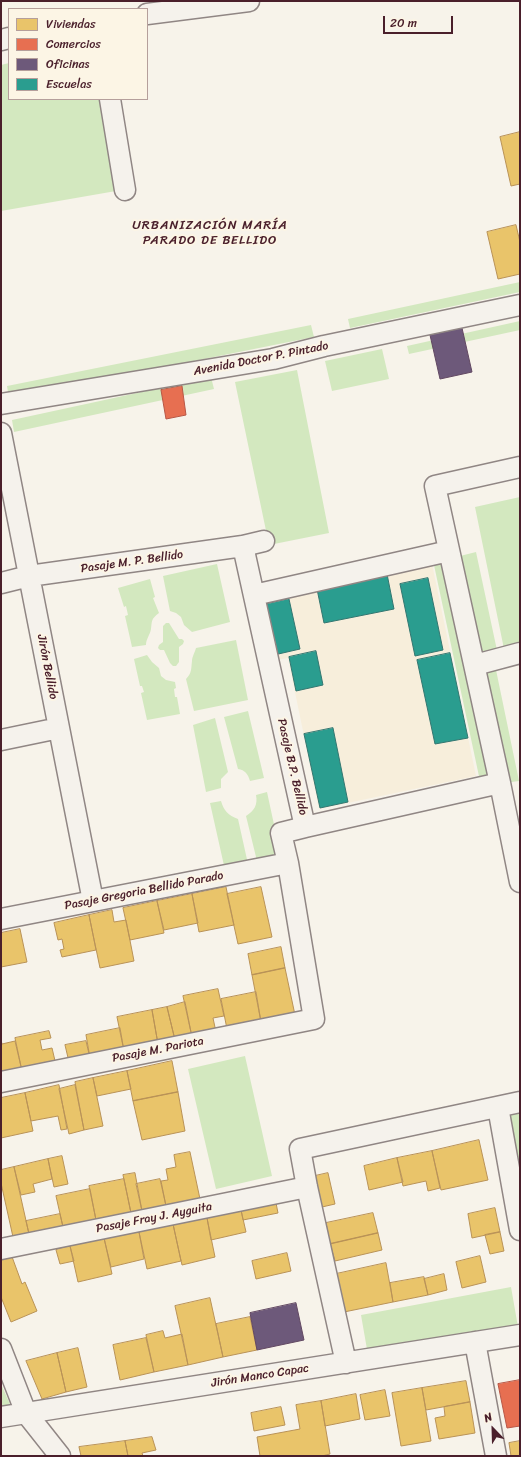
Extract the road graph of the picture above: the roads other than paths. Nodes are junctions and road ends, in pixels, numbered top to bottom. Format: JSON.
{"nodes":[{"id":1,"x":249,"y":1,"type":"edge"},
{"id":2,"x":148,"y":14,"type":"edge"},
{"id":3,"x":110,"y":100,"type":"edge"},
{"id":4,"x":125,"y":190,"type":"dead end"},
{"id":5,"x":520,"y":306,"type":"edge"},
{"id":6,"x":1,"y":404,"type":"edge"},
{"id":7,"x":1,"y":433,"type":"edge"},
{"id":8,"x":520,"y":466,"type":"edge"},
{"id":9,"x":264,"y":541,"type":"dead end"},
{"id":10,"x":243,"y":546,"type":"junction"},
{"id":11,"x":449,"y":551,"type":"junction"},
{"id":12,"x":29,"y":576,"type":"junction"},
{"id":13,"x":1,"y":583,"type":"edge"},
{"id":14,"x":254,"y":595,"type":"junction"},
{"id":15,"x":520,"y":653,"type":"edge"},
{"id":16,"x":475,"y":665,"type":"junction"},
{"id":17,"x":59,"y":728,"type":"junction"},
{"id":18,"x":1,"y":740,"type":"edge"},
{"id":19,"x":508,"y":791,"type":"edge"},
{"id":20,"x":305,"y":827,"type":"junction"},
{"id":21,"x":288,"y":863,"type":"junction"},
{"id":22,"x":520,"y":882,"type":"edge"},
{"id":23,"x":93,"y":901,"type":"junction"},
{"id":24,"x":1,"y":919,"type":"edge"},
{"id":25,"x":314,"y":1019,"type":"joint"},
{"id":26,"x":1,"y":1082,"type":"edge"},
{"id":27,"x":520,"y":1102,"type":"edge"},
{"id":28,"x":498,"y":1107,"type":"junction"},
{"id":29,"x":307,"y":1187,"type":"junction"},
{"id":30,"x":520,"y":1230,"type":"edge"},
{"id":31,"x":1,"y":1250,"type":"edge"},
{"id":32,"x":520,"y":1335,"type":"edge"},
{"id":33,"x":475,"y":1342,"type":"junction"},
{"id":34,"x":1,"y":1349,"type":"edge"},
{"id":35,"x":346,"y":1363,"type":"junction"},
{"id":36,"x":26,"y":1413,"type":"junction"},
{"id":37,"x":1,"y":1416,"type":"edge"},
{"id":38,"x":60,"y":1456,"type":"edge"},
{"id":39,"x":496,"y":1456,"type":"edge"}],
"edges":[{"from":1,"to":2,"type":"street"},
{"from":3,"to":4,"type":"street"},
{"from":5,"to":6,"type":"street","name":"Avenida Doctor P. Pintado"},
{"from":7,"to":12,"type":"street","name":"Jirón Bellido"},
{"from":8,"to":11,"type":"street"},
{"from":9,"to":10,"type":"street","name":"Pasaje M. P. Bellido"},
{"from":10,"to":12,"type":"street","name":"Pasaje M. P. Bellido"},
{"from":10,"to":14,"type":"street","name":"Pasaje B.P. Bellido"},
{"from":11,"to":14,"type":"street"},
{"from":11,"to":16,"type":"street"},
{"from":12,"to":13,"type":"street","name":"Pasaje M. P. Bellido"},
{"from":12,"to":17,"type":"street","name":"Jirón Bellido"},
{"from":14,"to":20,"type":"street","name":"Pasaje B.P. Bellido"},
{"from":15,"to":16,"type":"street"},
{"from":16,"to":19,"type":"street"},
{"from":17,"to":18,"type":"street"},
{"from":17,"to":23,"type":"street","name":"Jirón Bellido"},
{"from":19,"to":20,"type":"street"},
{"from":19,"to":22,"type":"street"},
{"from":20,"to":21,"type":"street","name":"Pasaje B.P. Bellido"},
{"from":21,"to":23,"type":"street","name":"Pasaje Gregoria Bellido Parado"},
{"from":21,"to":25,"type":"street","name":"Pasaje B.P. Bellido"},
{"from":23,"to":24,"type":"street","name":"Pasaje Gregoria Bellido Parado"},
{"from":25,"to":26,"type":"street","name":"Pasaje M. Pariota"},
{"from":27,"to":28,"type":"street"},
{"from":28,"to":29,"type":"street"},
{"from":28,"to":30,"type":"street"},
{"from":29,"to":31,"type":"street","name":"Pasaje Fray J. Ayguita"},
{"from":29,"to":35,"type":"street"},
{"from":32,"to":33,"type":"street","name":"Jirón Manco Capac"},
{"from":33,"to":35,"type":"street","name":"Jirón Manco Capac"},
{"from":33,"to":39,"type":"street"},
{"from":34,"to":36,"type":"street"},
{"from":35,"to":36,"type":"street","name":"Jirón Manco Capac"},
{"from":36,"to":37,"type":"street","name":"Jirón Manco Capac"},
{"from":36,"to":38,"type":"street"}]}
